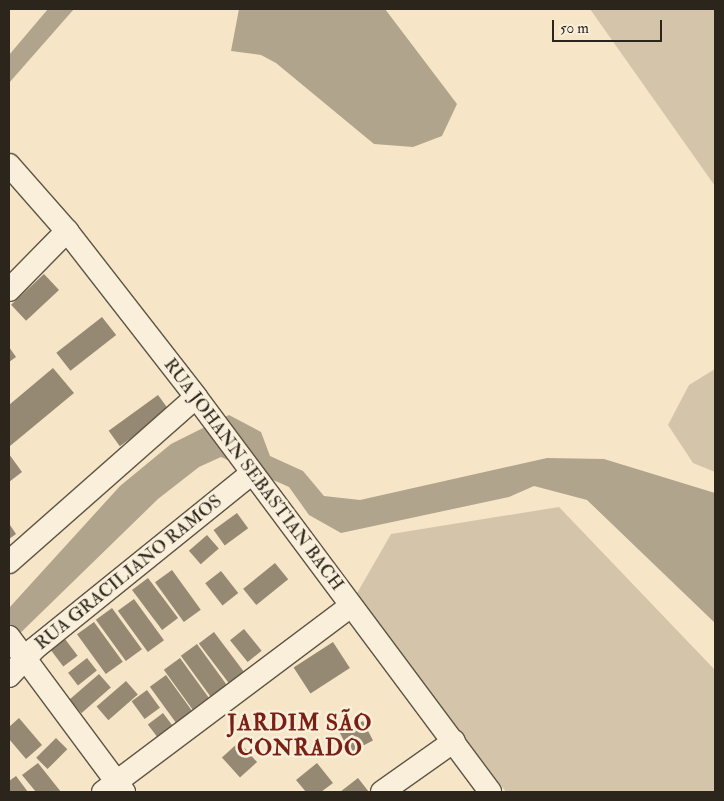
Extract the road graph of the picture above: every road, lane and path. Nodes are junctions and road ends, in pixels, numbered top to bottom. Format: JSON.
{"nodes":[{"id":1,"x":9,"y":165,"type":"edge"},
{"id":2,"x":67,"y":231,"type":"junction"},
{"id":3,"x":9,"y":290,"type":"edge"},
{"id":4,"x":196,"y":397,"type":"junction"},
{"id":5,"x":252,"y":473,"type":"junction"},
{"id":6,"x":9,"y":562,"type":"edge"},
{"id":7,"x":351,"y":606,"type":"junction"},
{"id":8,"x":9,"y":637,"type":"edge"},
{"id":9,"x":25,"y":659,"type":"junction"},
{"id":10,"x":9,"y":676,"type":"edge"},
{"id":11,"x":454,"y":741,"type":"junction"},
{"id":12,"x":114,"y":789,"type":"edge"},
{"id":13,"x":382,"y":792,"type":"edge"},
{"id":14,"x":490,"y":792,"type":"edge"}],
"edges":[{"from":1,"to":2,"type":"street","name":"RUA JOHANN SEBASTIAN BACH"},
{"from":2,"to":3,"type":"street"},
{"from":2,"to":4,"type":"street","name":"RUA JOHANN SEBASTIAN BACH"},
{"from":4,"to":5,"type":"street","name":"RUA JOHANN SEBASTIAN BACH"},
{"from":4,"to":6,"type":"street"},
{"from":5,"to":7,"type":"street","name":"RUA JOHANN SEBASTIAN BACH"},
{"from":5,"to":9,"type":"street","name":"RUA GRACILIANO RAMOS"},
{"from":7,"to":11,"type":"street","name":"RUA JOHANN SEBASTIAN BACH"},
{"from":7,"to":12,"type":"street"},
{"from":8,"to":9,"type":"street"},
{"from":9,"to":10,"type":"street","name":"RUA GRACILIANO RAMOS"},
{"from":9,"to":12,"type":"street"},
{"from":11,"to":13,"type":"street"},
{"from":11,"to":14,"type":"street","name":"RUA JOHANN SEBASTIAN BACH"}]}
